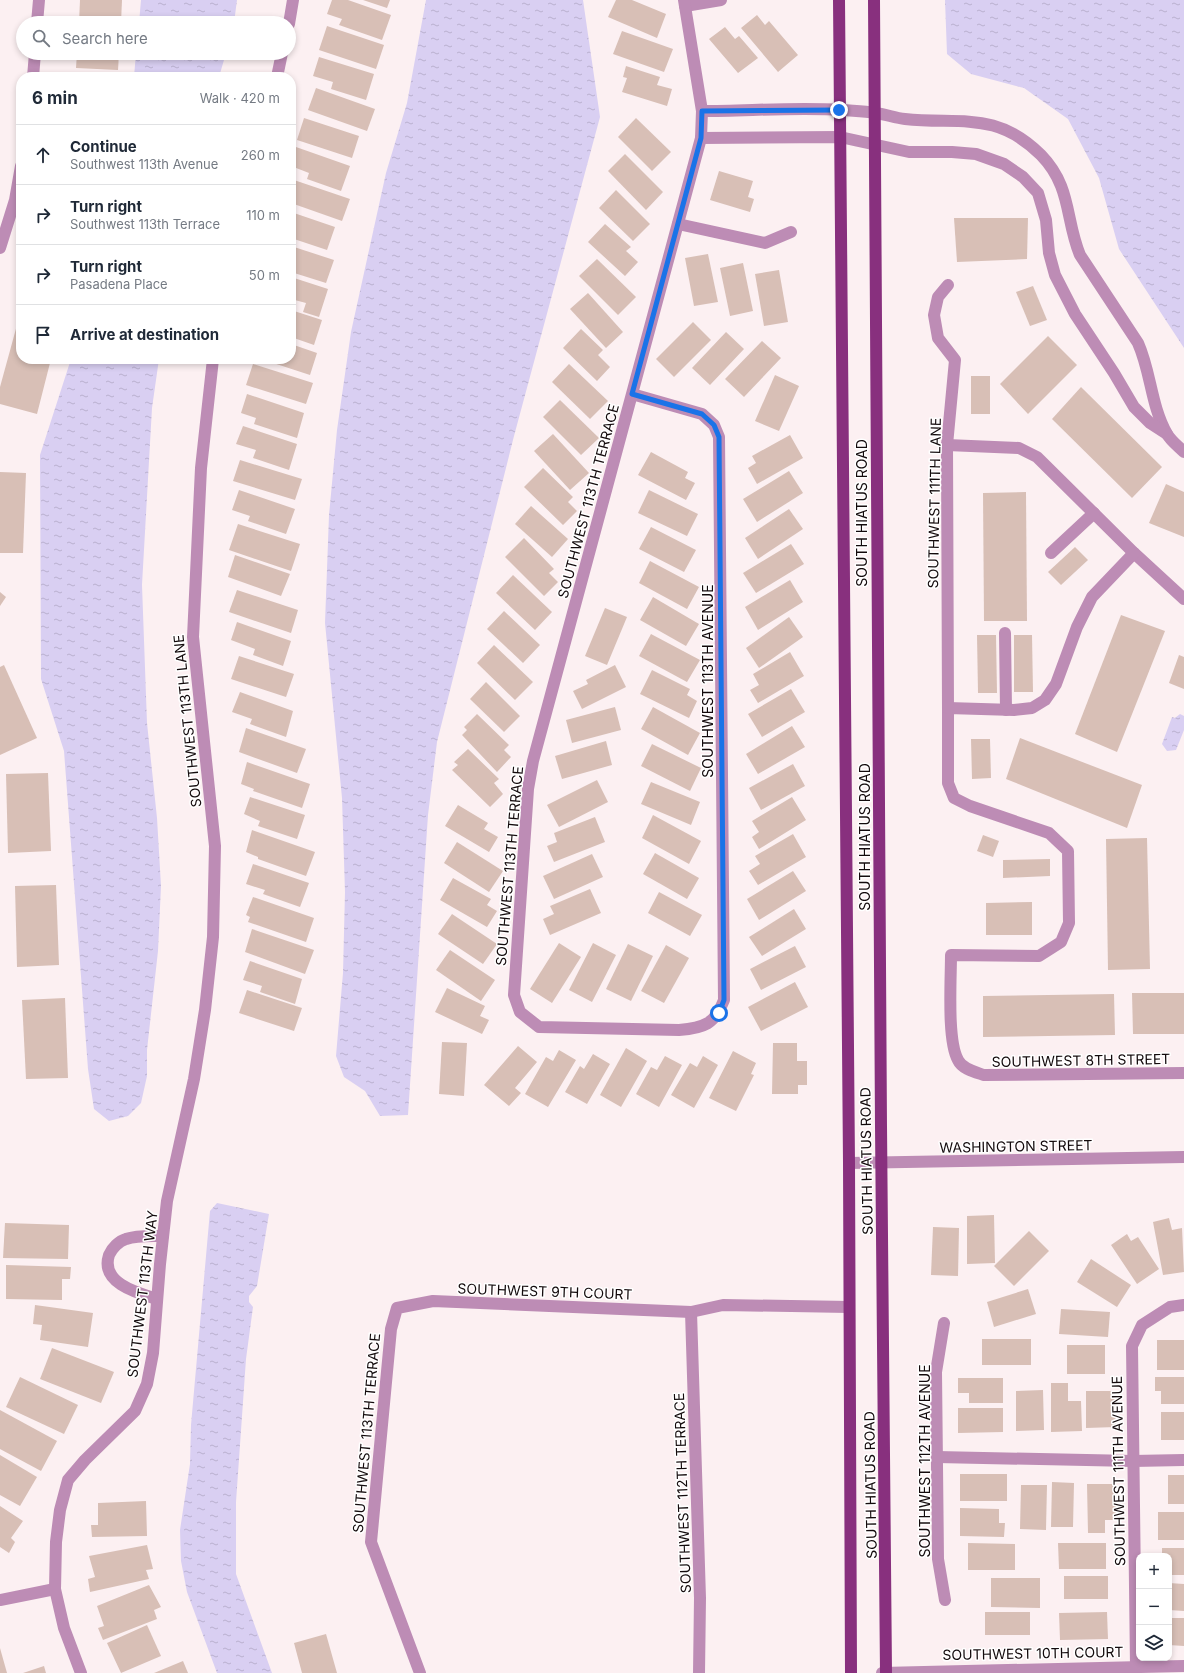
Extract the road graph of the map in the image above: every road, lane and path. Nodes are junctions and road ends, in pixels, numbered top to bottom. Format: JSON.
{"nodes":[{"id":1,"x":39,"y":0,"type":"edge"},
{"id":2,"x":294,"y":0,"type":"edge"},
{"id":3,"x":721,"y":0,"type":"edge"},
{"id":4,"x":839,"y":0,"type":"edge"},
{"id":5,"x":874,"y":0,"type":"edge"},
{"id":6,"x":685,"y":3,"type":"edge"},
{"id":7,"x":38,"y":16,"type":"edge"},
{"id":8,"x":291,"y":16,"type":"edge"},
{"id":9,"x":34,"y":60,"type":"edge"},
{"id":10,"x":281,"y":60,"type":"edge"},
{"id":11,"x":33,"y":72,"type":"edge"},
{"id":12,"x":278,"y":72,"type":"edge"},
{"id":13,"x":839,"y":110,"type":"junction"},
{"id":14,"x":702,"y":111,"type":"junction"},
{"id":15,"x":874,"y":113,"type":"junction"},
{"id":16,"x":840,"y":137,"type":"junction"},
{"id":17,"x":701,"y":138,"type":"junction"},
{"id":18,"x":874,"y":144,"type":"junction"},
{"id":19,"x":16,"y":194,"type":"edge"},
{"id":20,"x":678,"y":224,"type":"junction"},
{"id":21,"x":792,"y":232,"type":"dead end"},
{"id":22,"x":0,"y":248,"type":"edge"},
{"id":23,"x":948,"y":285,"type":"dead end"},
{"id":24,"x":212,"y":364,"type":"edge"},
{"id":25,"x":632,"y":394,"type":"junction"},
{"id":26,"x":1167,"y":434,"type":"junction"},
{"id":27,"x":947,"y":445,"type":"junction"},
{"id":28,"x":1184,"y":452,"type":"edge"},
{"id":29,"x":1094,"y":513,"type":"junction"},
{"id":30,"x":1051,"y":553,"type":"dead end"},
{"id":31,"x":1134,"y":553,"type":"junction"},
{"id":32,"x":1184,"y":599,"type":"edge"},
{"id":33,"x":1005,"y":633,"type":"dead end"},
{"id":34,"x":948,"y":708,"type":"junction"},
{"id":35,"x":1006,"y":710,"type":"junction"},
{"id":36,"x":710,"y":1022,"type":"joint"},
{"id":37,"x":958,"y":1061,"type":"joint"},
{"id":38,"x":1184,"y":1074,"type":"edge"},
{"id":39,"x":194,"y":1079,"type":"joint"},
{"id":40,"x":1184,"y":1158,"type":"edge"},
{"id":41,"x":849,"y":1163,"type":"junction"},
{"id":42,"x":881,"y":1163,"type":"junction"},
{"id":43,"x":163,"y":1236,"type":"junction"},
{"id":44,"x":157,"y":1299,"type":"junction"},
{"id":45,"x":1184,"y":1305,"type":"edge"},
{"id":46,"x":849,"y":1307,"type":"junction"},
{"id":47,"x":397,"y":1308,"type":"joint"},
{"id":48,"x":691,"y":1312,"type":"junction"},
{"id":49,"x":944,"y":1323,"type":"dead end"},
{"id":50,"x":937,"y":1457,"type":"junction"},
{"id":51,"x":1184,"y":1460,"type":"edge"},
{"id":52,"x":1133,"y":1461,"type":"junction"},
{"id":53,"x":55,"y":1589,"type":"junction"},
{"id":54,"x":0,"y":1600,"type":"edge"},
{"id":55,"x":945,"y":1600,"type":"dead end"},
{"id":56,"x":1136,"y":1666,"type":"junction"},
{"id":57,"x":1184,"y":1666,"type":"edge"},
{"id":58,"x":81,"y":1673,"type":"edge"},
{"id":59,"x":420,"y":1673,"type":"edge"},
{"id":60,"x":699,"y":1673,"type":"edge"},
{"id":61,"x":851,"y":1673,"type":"edge"},
{"id":62,"x":885,"y":1673,"type":"edge"}],
"edges":[{"from":1,"to":7,"type":"street"},
{"from":2,"to":8,"type":"street"},
{"from":3,"to":6,"type":"street"},
{"from":4,"to":13,"type":"main road","name":"SOUTH HIATUS ROAD"},
{"from":5,"to":15,"type":"main road","name":"SOUTH HIATUS ROAD"},
{"from":6,"to":14,"type":"street","name":"SOUTHWEST 113TH TERRACE"},
{"from":9,"to":11,"type":"street"},
{"from":10,"to":12,"type":"street"},
{"from":13,"to":14,"type":"street"},
{"from":13,"to":15,"type":"street"},
{"from":13,"to":16,"type":"main road","name":"SOUTH HIATUS ROAD"},
{"from":14,"to":17,"type":"street","name":"SOUTHWEST 113TH TERRACE"},
{"from":15,"to":18,"type":"main road","name":"SOUTH HIATUS ROAD"},
{"from":15,"to":26,"type":"street"},
{"from":16,"to":17,"type":"street"},
{"from":16,"to":18,"type":"street"},
{"from":16,"to":41,"type":"main road","name":"SOUTH HIATUS ROAD"},
{"from":17,"to":20,"type":"street","name":"SOUTHWEST 113TH TERRACE"},
{"from":18,"to":26,"type":"street"},
{"from":18,"to":42,"type":"main road","name":"SOUTH HIATUS ROAD"},
{"from":19,"to":22,"type":"street"},
{"from":20,"to":21,"type":"street"},
{"from":20,"to":25,"type":"street","name":"SOUTHWEST 113TH TERRACE"},
{"from":23,"to":27,"type":"street","name":"SOUTHWEST 111TH LANE"},
{"from":24,"to":39,"type":"street","name":"SOUTHWEST 113TH LANE"},
{"from":25,"to":36,"type":"street","name":"SOUTHWEST 113TH AVENUE"},
{"from":25,"to":36,"type":"street","name":"SOUTHWEST 113TH TERRACE"},
{"from":26,"to":28,"type":"street"},
{"from":27,"to":29,"type":"street"},
{"from":27,"to":34,"type":"street","name":"SOUTHWEST 111TH LANE"},
{"from":29,"to":30,"type":"street"},
{"from":29,"to":31,"type":"street"},
{"from":31,"to":32,"type":"street"},
{"from":31,"to":35,"type":"street"},
{"from":33,"to":35,"type":"street"},
{"from":34,"to":35,"type":"street"},
{"from":34,"to":37,"type":"street","name":"SOUTHWEST 111TH LANE"},
{"from":37,"to":38,"type":"street","name":"SOUTHWEST 8TH STREET"},
{"from":39,"to":43,"type":"street","name":"SOUTHWEST 113TH WAY"},
{"from":40,"to":42,"type":"street","name":"WASHINGTON STREET"},
{"from":41,"to":42,"type":"street","name":"WASHINGTON STREET"},
{"from":41,"to":46,"type":"main road","name":"SOUTH HIATUS ROAD"},
{"from":42,"to":62,"type":"main road","name":"SOUTH HIATUS ROAD"},
{"from":43,"to":44,"type":"street","name":"SOUTHWEST 113TH WAY"},
{"from":43,"to":44,"type":"street"},
{"from":44,"to":53,"type":"street","name":"SOUTHWEST 113TH WAY"},
{"from":45,"to":52,"type":"street","name":"SOUTHWEST 111TH AVENUE"},
{"from":46,"to":48,"type":"street","name":"SOUTHWEST 9TH COURT"},
{"from":46,"to":61,"type":"main road","name":"SOUTH HIATUS ROAD"},
{"from":47,"to":48,"type":"street","name":"SOUTHWEST 9TH COURT"},
{"from":47,"to":59,"type":"street","name":"SOUTHWEST 113TH TERRACE"},
{"from":48,"to":60,"type":"street","name":"SOUTHWEST 112TH TERRACE"},
{"from":49,"to":50,"type":"street","name":"SOUTHWEST 112TH AVENUE"},
{"from":50,"to":52,"type":"street"},
{"from":50,"to":55,"type":"street","name":"SOUTHWEST 112TH AVENUE"},
{"from":51,"to":52,"type":"street"},
{"from":52,"to":56,"type":"street","name":"SOUTHWEST 111TH AVENUE"},
{"from":53,"to":54,"type":"street"},
{"from":53,"to":58,"type":"street","name":"SOUTHWEST 113TH WAY"},
{"from":56,"to":57,"type":"street","name":"SOUTHWEST 10TH COURT"},
{"from":56,"to":62,"type":"street","name":"SOUTHWEST 10TH COURT"}]}
